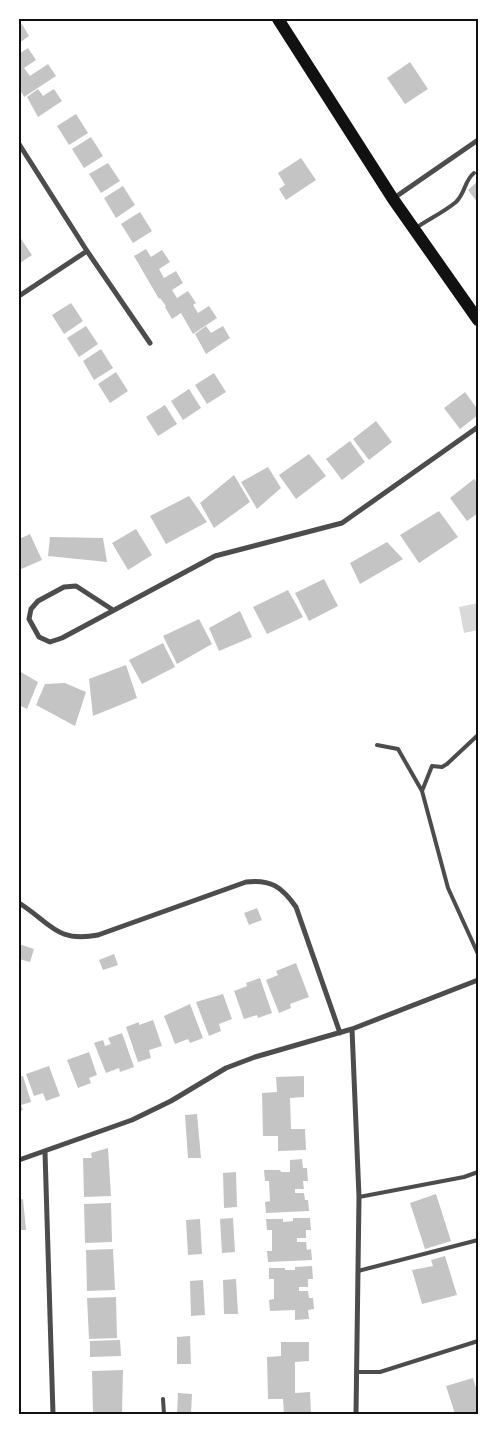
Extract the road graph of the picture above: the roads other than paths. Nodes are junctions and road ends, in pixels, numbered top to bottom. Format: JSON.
{"nodes":[{"id":1,"x":278,"y":19,"type":"edge"},
{"id":2,"x":478,"y":140,"type":"edge"},
{"id":3,"x":19,"y":144,"type":"edge"},
{"id":4,"x":474,"y":173,"type":"dead end"},
{"id":5,"x":393,"y":199,"type":"junction"},
{"id":6,"x":414,"y":229,"type":"junction"},
{"id":7,"x":87,"y":251,"type":"junction"},
{"id":8,"x":19,"y":296,"type":"edge"},
{"id":9,"x":478,"y":320,"type":"edge"},
{"id":10,"x":150,"y":343,"type":"dead end"},
{"id":11,"x":478,"y":427,"type":"edge"},
{"id":12,"x":113,"y":610,"type":"junction"},
{"id":13,"x":478,"y":735,"type":"edge"},
{"id":14,"x":377,"y":745,"type":"dead end"},
{"id":15,"x":422,"y":791,"type":"junction"},
{"id":16,"x":19,"y":903,"type":"edge"},
{"id":17,"x":478,"y":954,"type":"edge"},
{"id":18,"x":478,"y":980,"type":"edge"},
{"id":19,"x":352,"y":1029,"type":"junction"},
{"id":20,"x":340,"y":1033,"type":"junction"},
{"id":21,"x":45,"y":1152,"type":"junction"},
{"id":22,"x":19,"y":1160,"type":"edge"},
{"id":23,"x":478,"y":1172,"type":"edge"},
{"id":24,"x":359,"y":1197,"type":"junction"},
{"id":25,"x":478,"y":1240,"type":"edge"},
{"id":26,"x":358,"y":1271,"type":"junction"},
{"id":27,"x":478,"y":1341,"type":"edge"},
{"id":28,"x":357,"y":1372,"type":"junction"},
{"id":29,"x":163,"y":1399,"type":"dead end"},
{"id":30,"x":53,"y":1414,"type":"edge"},
{"id":31,"x":164,"y":1414,"type":"edge"},
{"id":32,"x":356,"y":1414,"type":"edge"}],
"edges":[{"from":1,"to":5,"type":"main road"},
{"from":2,"to":5,"type":"street"},
{"from":3,"to":7,"type":"street"},
{"from":4,"to":6,"type":"lane"},
{"from":5,"to":6,"type":"main road"},
{"from":6,"to":9,"type":"main road"},
{"from":7,"to":8,"type":"street"},
{"from":7,"to":10,"type":"street"},
{"from":11,"to":12,"type":"street"},
{"from":12,"to":12,"type":"street"},
{"from":13,"to":15,"type":"lane"},
{"from":14,"to":15,"type":"lane"},
{"from":15,"to":17,"type":"lane"},
{"from":16,"to":20,"type":"street"},
{"from":18,"to":19,"type":"street"},
{"from":19,"to":20,"type":"street"},
{"from":19,"to":24,"type":"street"},
{"from":20,"to":21,"type":"street"},
{"from":21,"to":22,"type":"street"},
{"from":21,"to":30,"type":"street"},
{"from":23,"to":24,"type":"lane"},
{"from":24,"to":26,"type":"street"},
{"from":25,"to":26,"type":"lane"},
{"from":26,"to":28,"type":"street"},
{"from":27,"to":28,"type":"lane"},
{"from":28,"to":32,"type":"street"},
{"from":29,"to":31,"type":"lane"}]}
